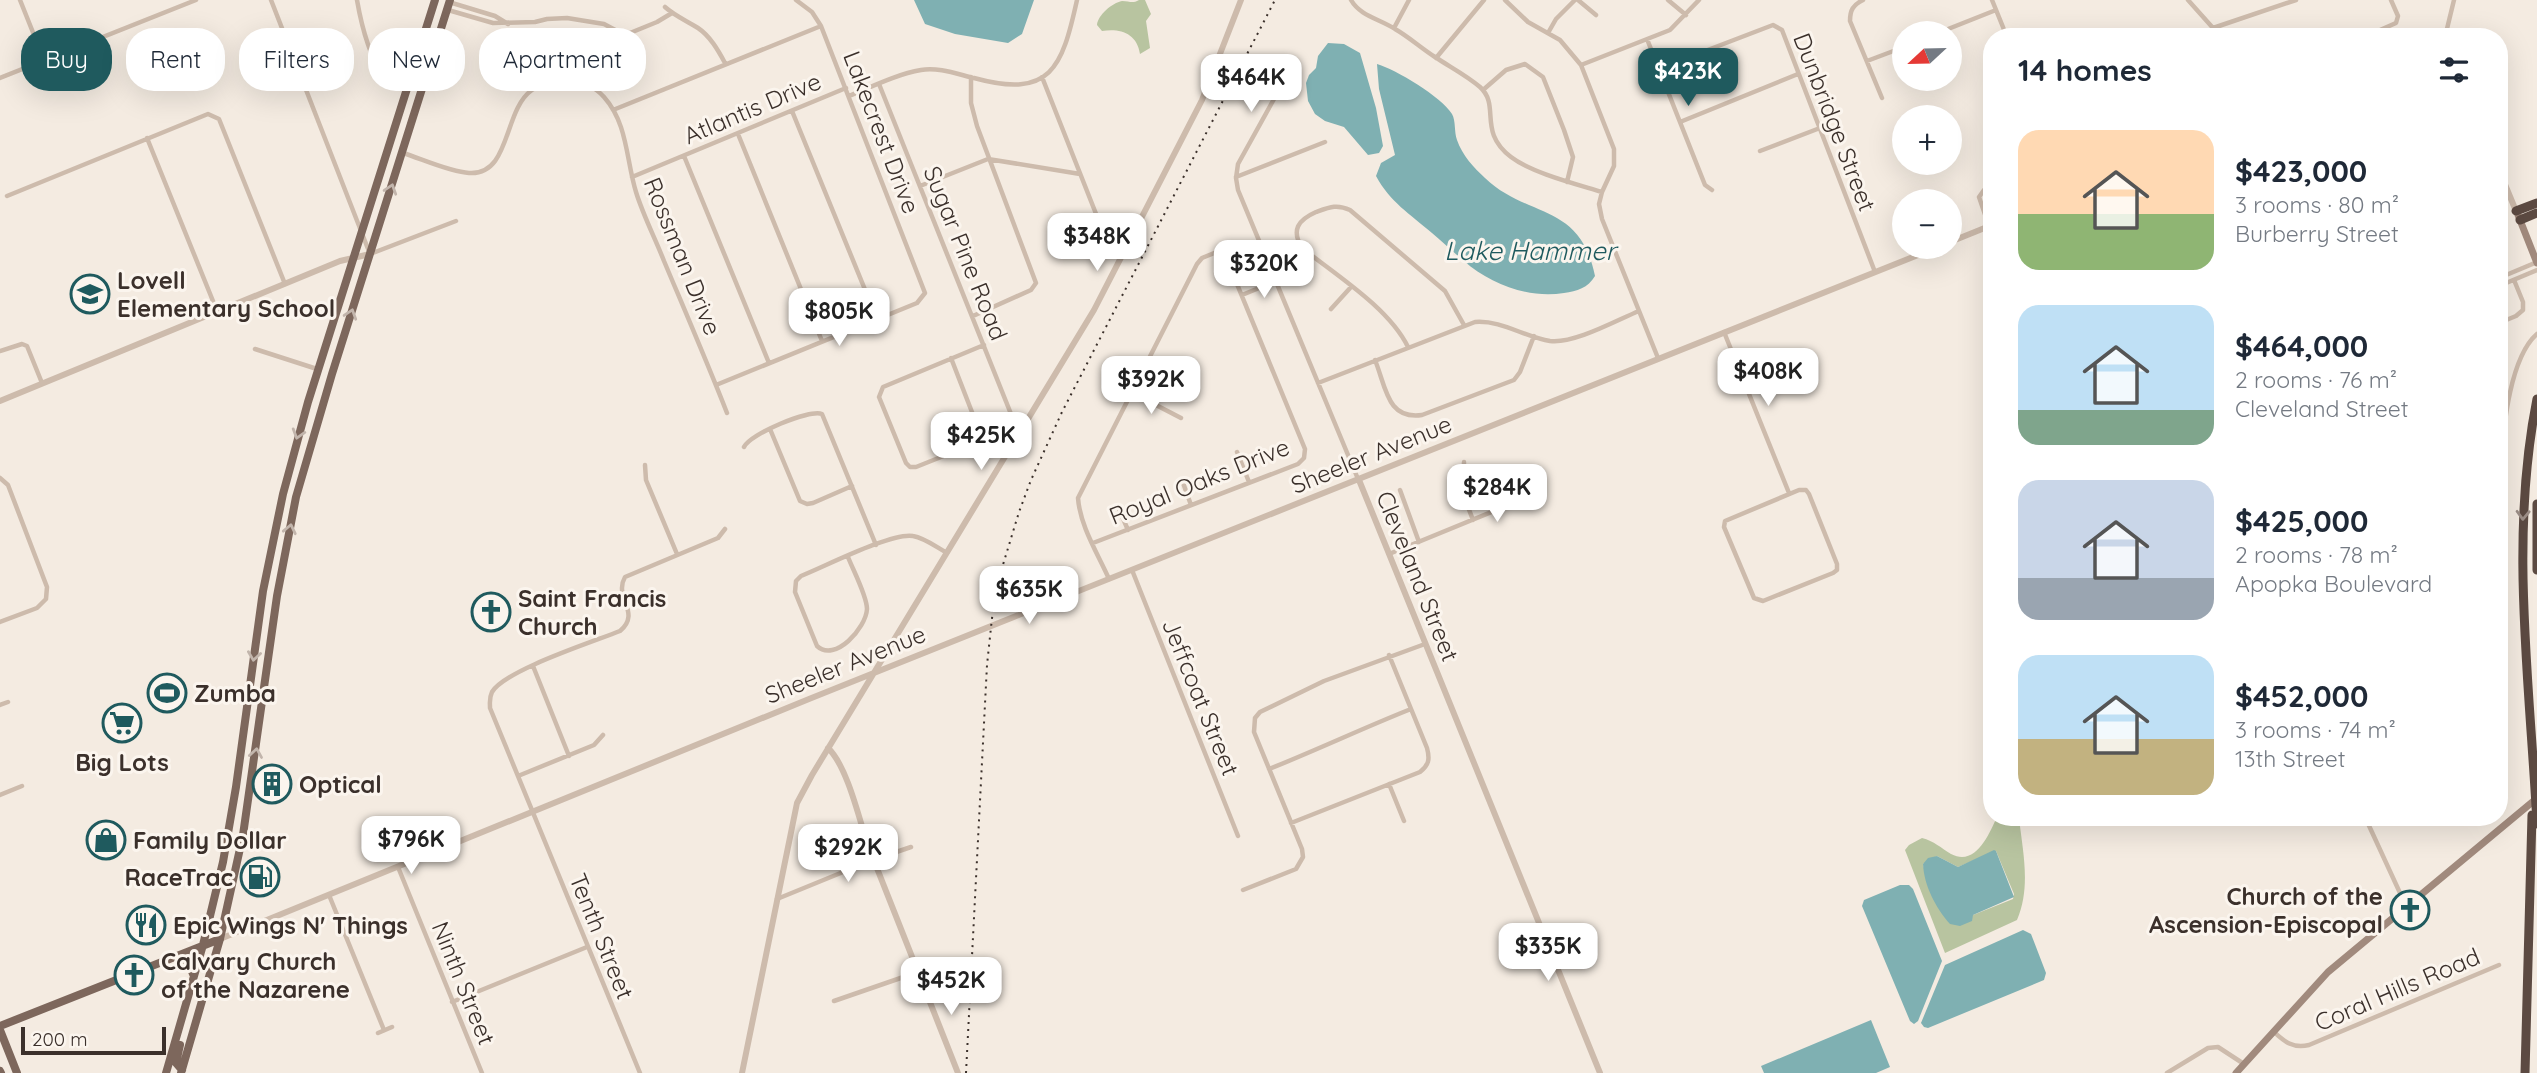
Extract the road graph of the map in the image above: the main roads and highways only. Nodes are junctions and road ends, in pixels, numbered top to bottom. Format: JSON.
{"nodes":[{"id":1,"x":435,"y":0,"type":"edge"},
{"id":2,"x":449,"y":4,"type":"edge"},
{"id":3,"x":394,"y":128,"type":"junction"},
{"id":4,"x":402,"y":153,"type":"junction"},
{"id":5,"x":2537,"y":203,"type":"edge"},
{"id":6,"x":2537,"y":214,"type":"edge"},
{"id":7,"x":2518,"y":216,"type":"junction"},
{"id":8,"x":2537,"y":263,"type":"edge"},
{"id":9,"x":318,"y":369,"type":"junction"},
{"id":10,"x":332,"y":374,"type":"junction"},
{"id":11,"x":2537,"y":399,"type":"edge"},
{"id":12,"x":283,"y":494,"type":"junction"},
{"id":13,"x":296,"y":497,"type":"junction"},
{"id":14,"x":2537,"y":505,"type":"edge"},
{"id":15,"x":2537,"y":570,"type":"edge"},
{"id":16,"x":258,"y":623,"type":"junction"},
{"id":17,"x":273,"y":625,"type":"junction"},
{"id":18,"x":247,"y":710,"type":"junction"},
{"id":19,"x":261,"y":710,"type":"junction"},
{"id":20,"x":2536,"y":799,"type":"edge"},
{"id":21,"x":232,"y":814,"type":"junction"},
{"id":22,"x":2508,"y":822,"type":"edge"},
{"id":23,"x":2535,"y":824,"type":"edge"},
{"id":24,"x":2503,"y":826,"type":"edge"},
{"id":25,"x":229,"y":833,"type":"junction"},
{"id":26,"x":243,"y":835,"type":"junction"},
{"id":27,"x":239,"y":857,"type":"junction"},
{"id":28,"x":220,"y":939,"type":"junction"},
{"id":29,"x":203,"y":945,"type":"junction"},
{"id":30,"x":175,"y":957,"type":"junction"},
{"id":31,"x":194,"y":977,"type":"junction"},
{"id":32,"x":189,"y":995,"type":"junction"},
{"id":33,"x":0,"y":1028,"type":"edge"},
{"id":34,"x":184,"y":1072,"type":"edge"},
{"id":35,"x":17,"y":1073,"type":"edge"},
{"id":36,"x":166,"y":1073,"type":"edge"},
{"id":37,"x":2236,"y":1073,"type":"edge"},
{"id":38,"x":2525,"y":1073,"type":"edge"}],
"edges":[{"from":1,"to":3,"type":"main road"},
{"from":2,"to":4,"type":"main road"},
{"from":3,"to":4,"type":"main road"},
{"from":3,"to":9,"type":"main road"},
{"from":10,"to":4,"type":"main road","one_way":true},
{"from":5,"to":7,"type":"highway"},
{"from":6,"to":7,"type":"highway"},
{"from":7,"to":8,"type":"main road"},
{"from":9,"to":10,"type":"main road"},
{"from":9,"to":12,"type":"main road","one_way":true},
{"from":10,"to":13,"type":"main road"},
{"from":11,"to":20,"type":"highway","one_way":true},
{"from":12,"to":13,"type":"main road"},
{"from":12,"to":16,"type":"main road"},
{"from":17,"to":13,"type":"main road","one_way":true},
{"from":14,"to":15,"type":"highway"},
{"from":16,"to":17,"type":"main road"},
{"from":16,"to":18,"type":"main road","one_way":true},
{"from":17,"to":19,"type":"main road"},
{"from":18,"to":19,"type":"main road"},
{"from":18,"to":21,"type":"main road"},
{"from":26,"to":19,"type":"main road","one_way":true},
{"from":20,"to":22,"type":"main road"},
{"from":20,"to":23,"type":"highway"},
{"from":21,"to":25,"type":"main road"},
{"from":21,"to":26,"type":"main road"},
{"from":23,"to":38,"type":"highway"},
{"from":24,"to":37,"type":"main road"},
{"from":25,"to":27,"type":"main road"},
{"from":25,"to":29,"type":"main road"},
{"from":26,"to":27,"type":"main road"},
{"from":27,"to":28,"type":"main road"},
{"from":28,"to":29,"type":"main road","name":"Sheeler Avenue"},
{"from":28,"to":34,"type":"main road"},
{"from":29,"to":30,"type":"main road","name":"Sheeler Avenue"},
{"from":29,"to":31,"type":"main road"},
{"from":30,"to":31,"type":"main road"},
{"from":30,"to":33,"type":"main road","name":"Sheeler Avenue"},
{"from":31,"to":32,"type":"main road"},
{"from":32,"to":34,"type":"main road"},
{"from":32,"to":36,"type":"main road"},
{"from":33,"to":35,"type":"main road"}]}
